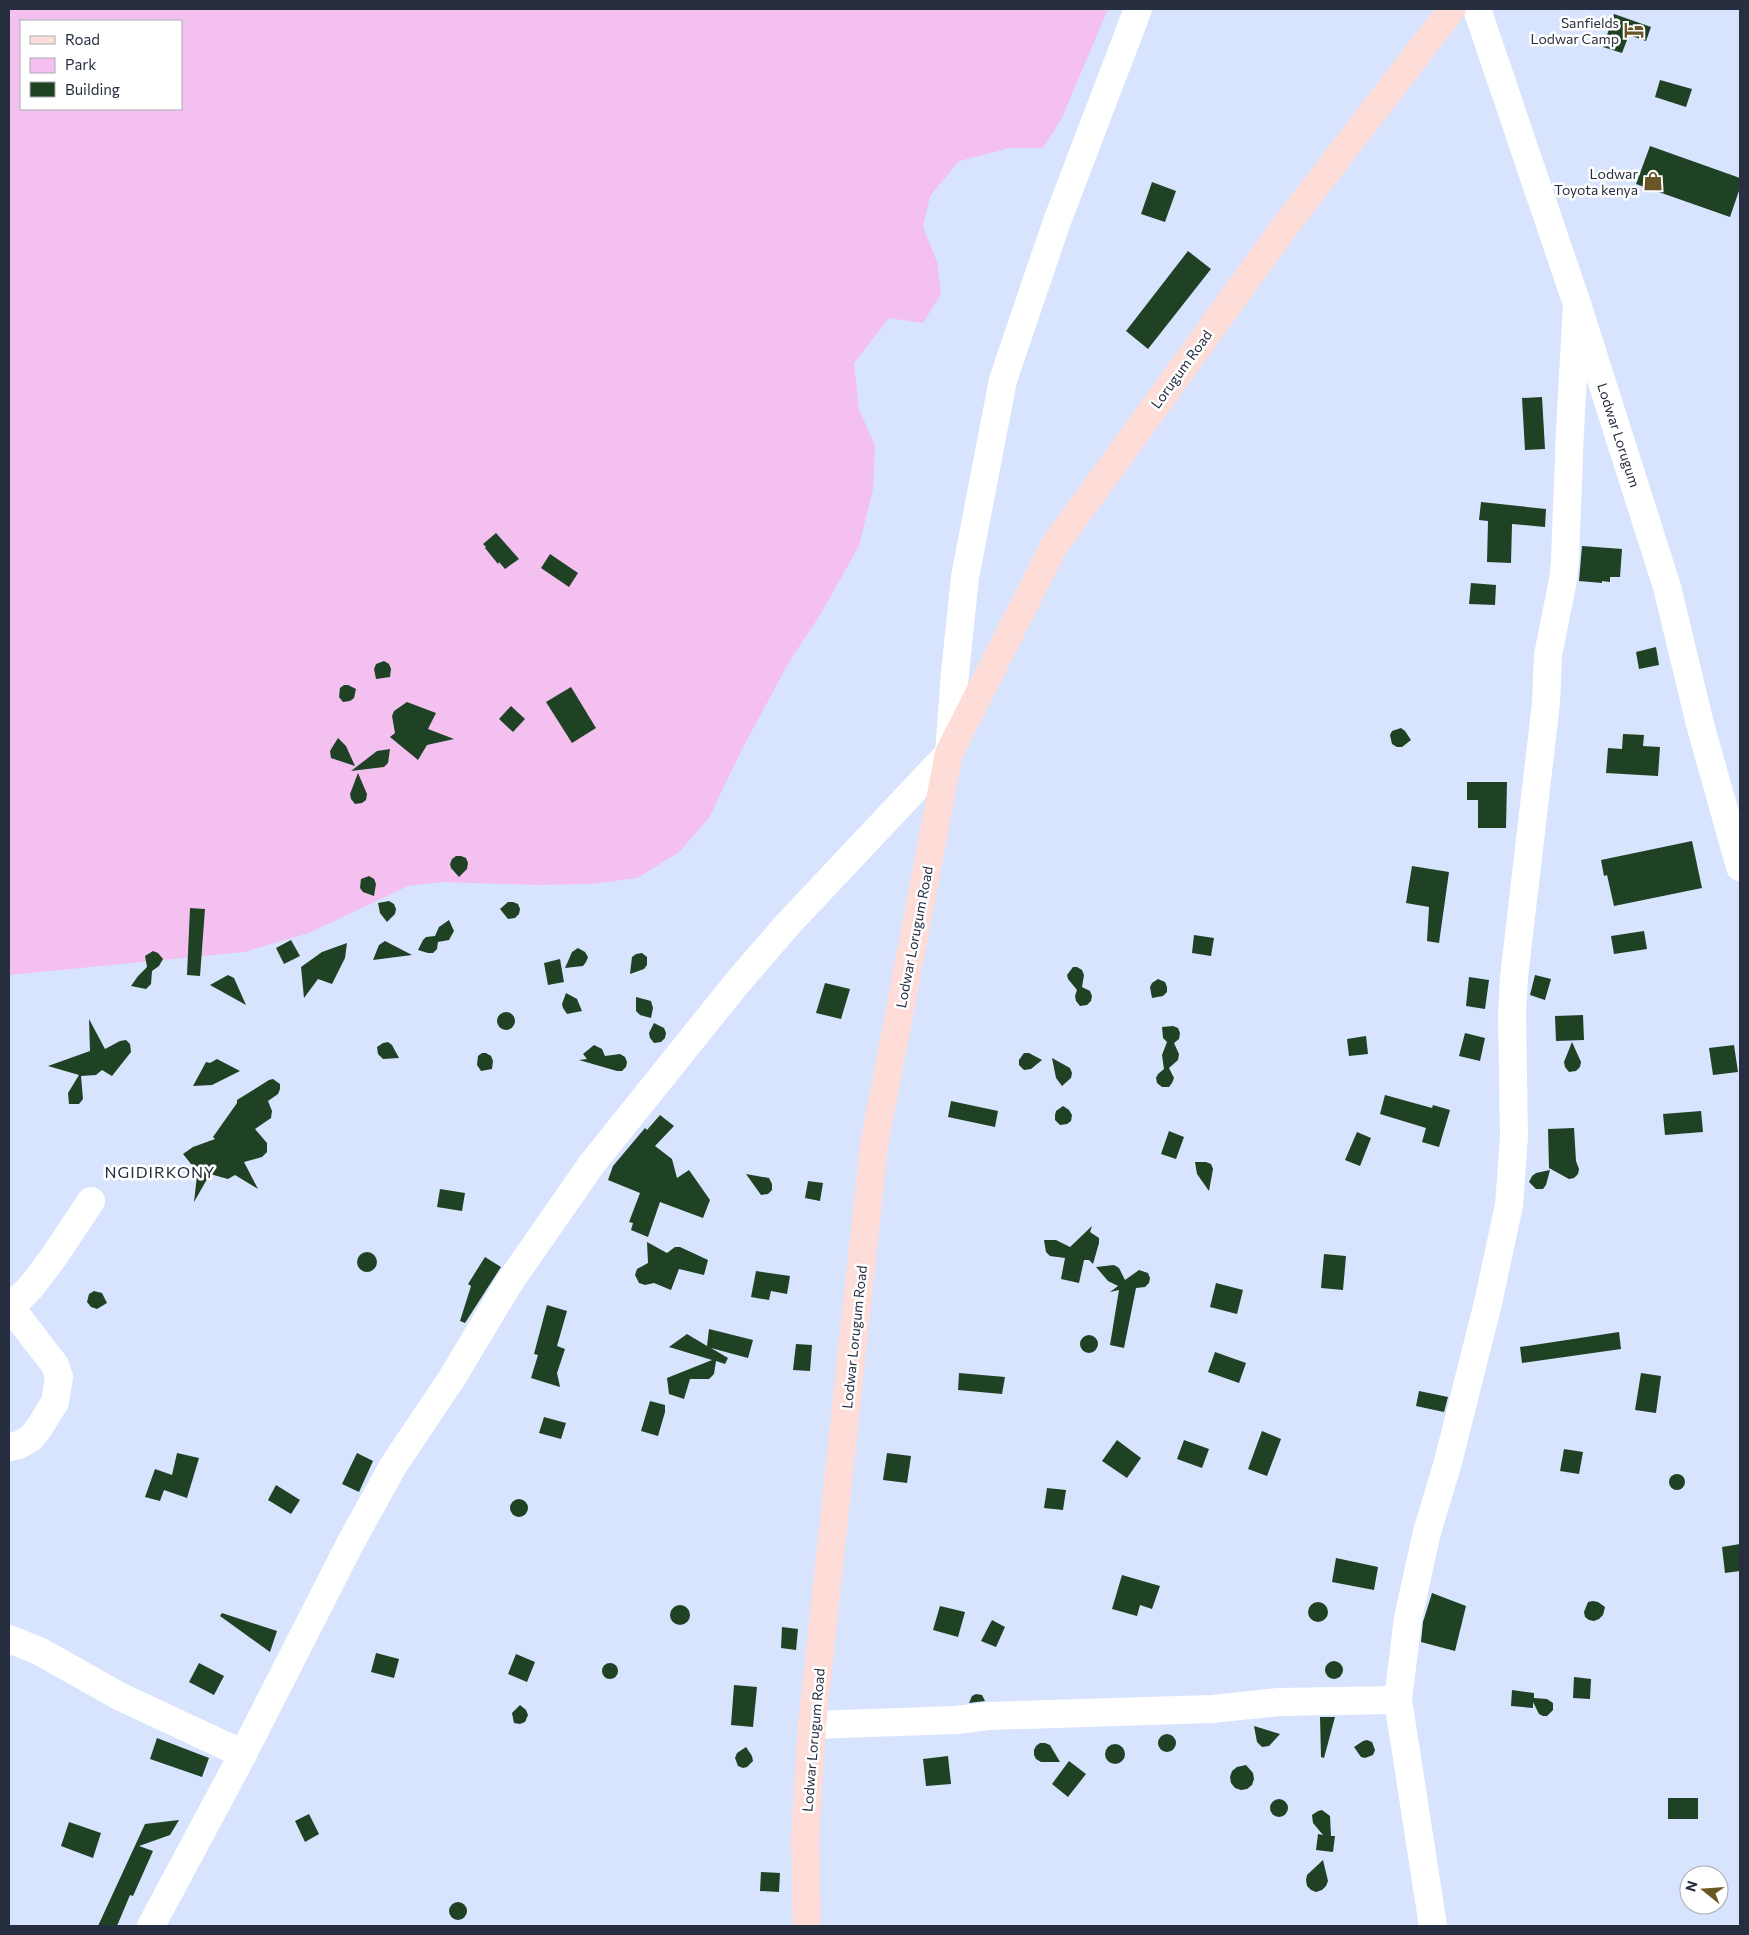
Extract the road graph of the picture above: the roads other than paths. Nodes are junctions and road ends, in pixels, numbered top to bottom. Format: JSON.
{"nodes":[{"id":1,"x":1138,"y":9,"type":"edge"},
{"id":2,"x":1452,"y":9,"type":"edge"},
{"id":3,"x":1477,"y":9,"type":"edge"},
{"id":4,"x":1577,"y":304,"type":"junction"},
{"id":5,"x":949,"y":753,"type":"junction"},
{"id":6,"x":1740,"y":867,"type":"edge"},
{"id":7,"x":92,"y":1201,"type":"dead end"},
{"id":8,"x":10,"y":1309,"type":"edge"},
{"id":9,"x":9,"y":1447,"type":"edge"},
{"id":10,"x":9,"y":1639,"type":"edge"},
{"id":11,"x":1398,"y":1700,"type":"junction"},
{"id":12,"x":812,"y":1725,"type":"junction"},
{"id":13,"x":243,"y":1754,"type":"junction"},
{"id":14,"x":151,"y":1926,"type":"edge"},
{"id":15,"x":807,"y":1926,"type":"edge"},
{"id":16,"x":1433,"y":1926,"type":"edge"}],
"edges":[{"from":1,"to":5,"type":"street"},
{"from":2,"to":5,"type":"main road","name":"Lorugum Road"},
{"from":3,"to":4,"type":"street","name":"Lodwar Lorugum"},
{"from":4,"to":6,"type":"street","name":"Lodwar Lorugum"},
{"from":4,"to":11,"type":"street"},
{"from":5,"to":12,"type":"main road","name":"Lodwar Lorugum Road"},
{"from":5,"to":13,"type":"street"},
{"from":7,"to":8,"type":"street"},
{"from":8,"to":9,"type":"street"},
{"from":10,"to":13,"type":"street"},
{"from":11,"to":12,"type":"street"},
{"from":11,"to":16,"type":"street"},
{"from":12,"to":15,"type":"main road","name":"Lodwar Lorugum Road"},
{"from":13,"to":14,"type":"street"}]}
